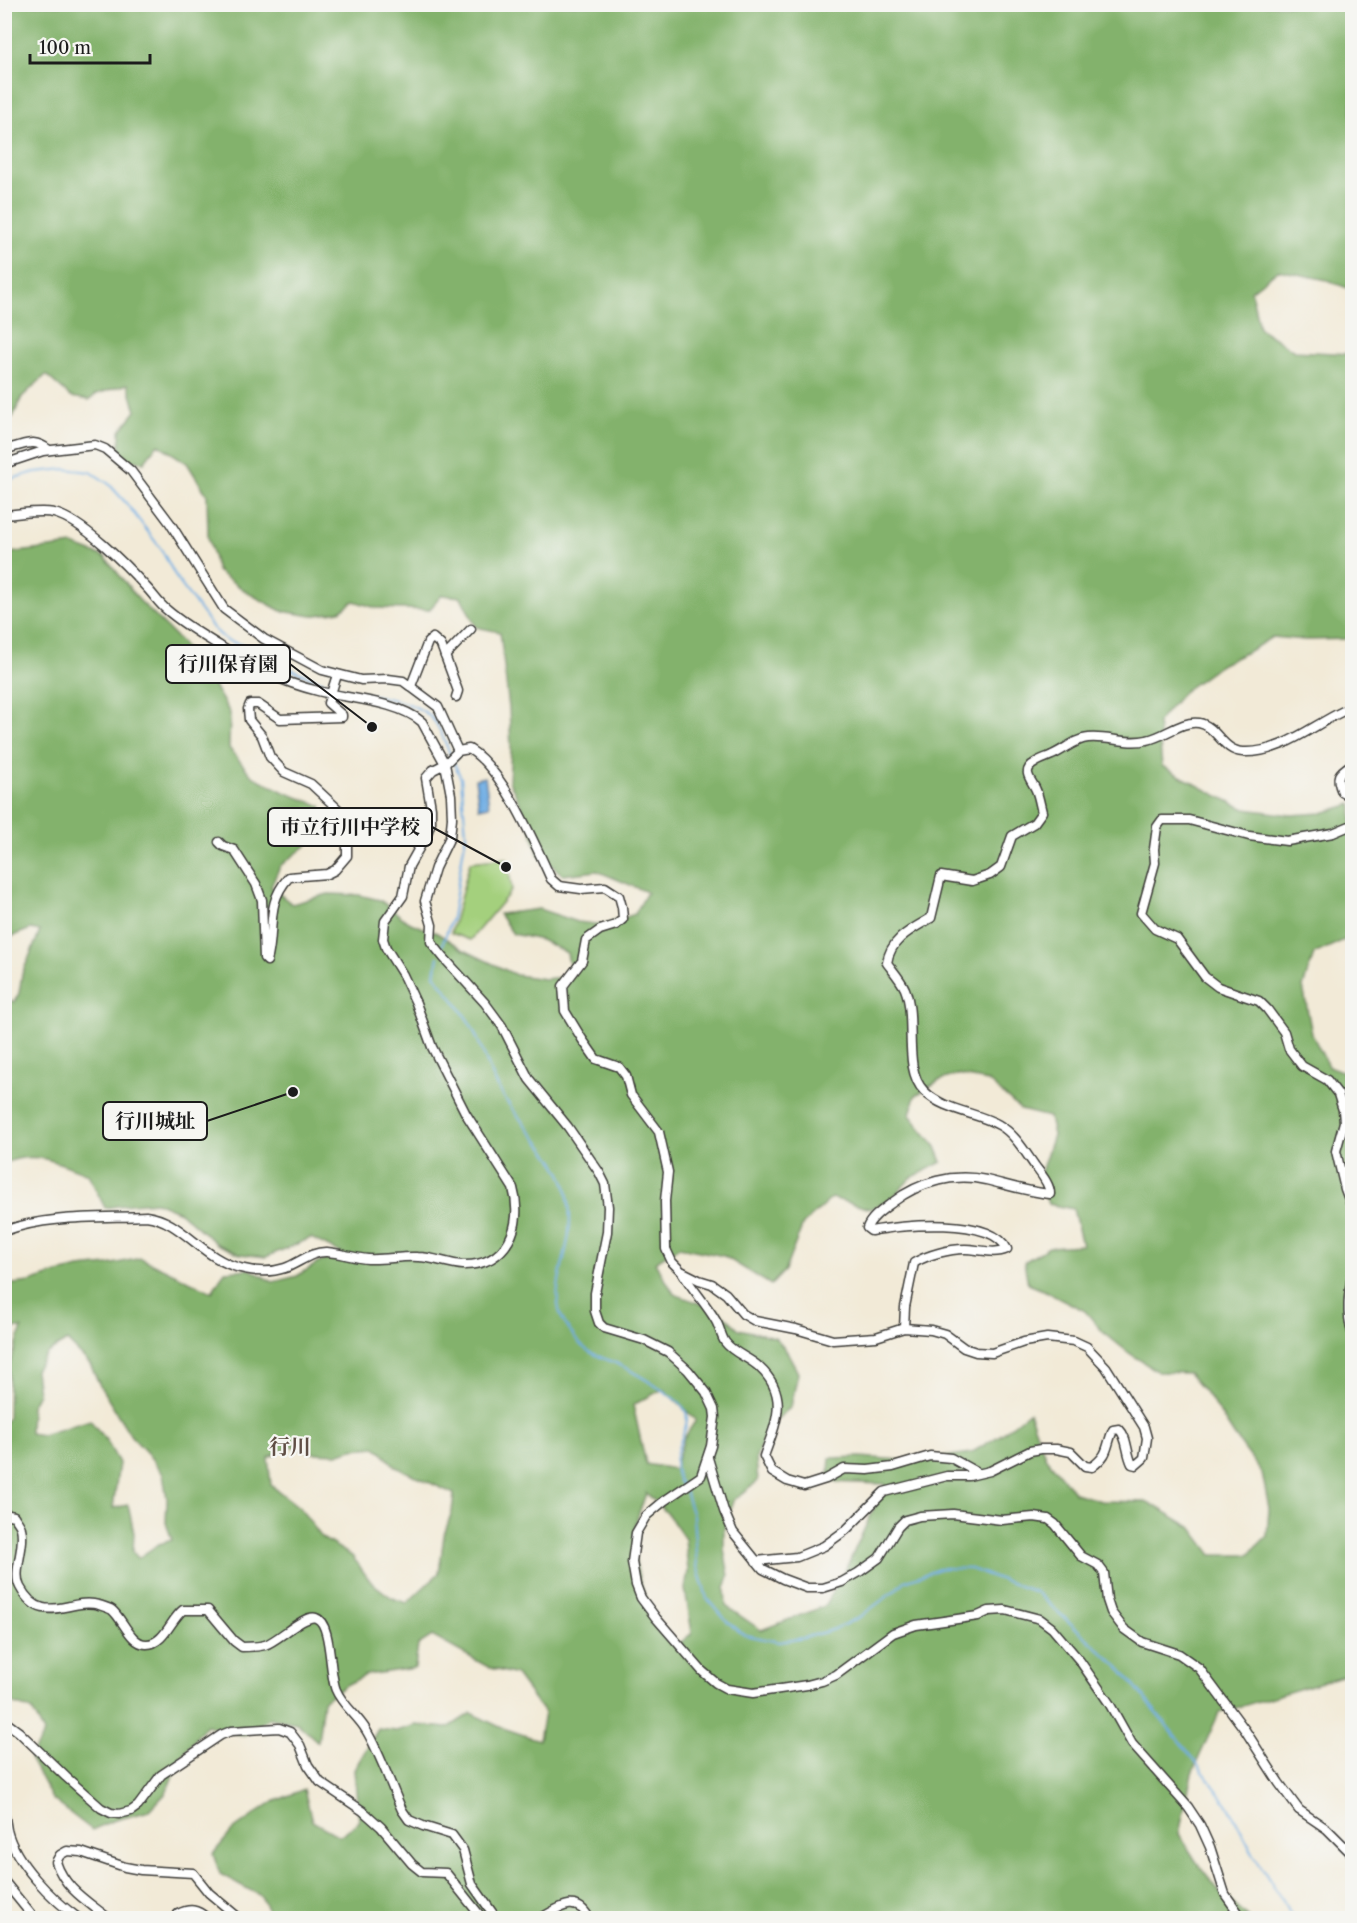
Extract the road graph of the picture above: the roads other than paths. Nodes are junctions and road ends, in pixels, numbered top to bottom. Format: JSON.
{"nodes":[{"id":1,"x":4,"y":449,"type":"edge"},
{"id":2,"x":49,"y":450,"type":"junction"},
{"id":3,"x":4,"y":464,"type":"edge"},
{"id":4,"x":4,"y":515,"type":"edge"},
{"id":5,"x":471,"y":629,"type":"dead end"},
{"id":6,"x":446,"y":656,"type":"junction"},
{"id":7,"x":337,"y":675,"type":"junction"},
{"id":8,"x":411,"y":687,"type":"junction"},
{"id":9,"x":331,"y":693,"type":"junction"},
{"id":10,"x":456,"y":697,"type":"dead end"},
{"id":11,"x":1353,"y":707,"type":"edge"},
{"id":12,"x":458,"y":751,"type":"junction"},
{"id":13,"x":445,"y":764,"type":"junction"},
{"id":14,"x":1353,"y":764,"type":"edge"},
{"id":15,"x":1353,"y":797,"type":"edge"},
{"id":16,"x":1353,"y":825,"type":"edge"},
{"id":17,"x":219,"y":842,"type":"dead end"},
{"id":18,"x":1353,"y":1207,"type":"edge"},
{"id":19,"x":4,"y":1231,"type":"edge"},
{"id":20,"x":681,"y":1271,"type":"junction"},
{"id":21,"x":1353,"y":1274,"type":"edge"},
{"id":22,"x":904,"y":1328,"type":"junction"},
{"id":23,"x":1353,"y":1332,"type":"edge"},
{"id":24,"x":707,"y":1457,"type":"junction"},
{"id":25,"x":978,"y":1473,"type":"junction"},
{"id":26,"x":4,"y":1514,"type":"edge"},
{"id":27,"x":756,"y":1561,"type":"junction"},
{"id":28,"x":4,"y":1721,"type":"edge"},
{"id":29,"x":4,"y":1812,"type":"edge"},
{"id":30,"x":7,"y":1831,"type":"junction"},
{"id":31,"x":4,"y":1841,"type":"edge"},
{"id":32,"x":1353,"y":1854,"type":"edge"},
{"id":33,"x":4,"y":1881,"type":"edge"},
{"id":34,"x":1238,"y":1916,"type":"edge"},
{"id":35,"x":34,"y":1918,"type":"edge"},
{"id":36,"x":78,"y":1918,"type":"edge"},
{"id":37,"x":108,"y":1918,"type":"edge"},
{"id":38,"x":178,"y":1918,"type":"edge"},
{"id":39,"x":207,"y":1918,"type":"edge"},
{"id":40,"x":238,"y":1918,"type":"edge"},
{"id":41,"x":482,"y":1918,"type":"edge"},
{"id":42,"x":496,"y":1918,"type":"edge"},
{"id":43,"x":541,"y":1918,"type":"edge"},
{"id":44,"x":589,"y":1918,"type":"edge"}],
"edges":[{"from":1,"to":2,"type":"street"},
{"from":2,"to":3,"type":"street"},
{"from":2,"to":7,"type":"street"},
{"from":4,"to":9,"type":"street"},
{"from":5,"to":6,"type":"street"},
{"from":6,"to":8,"type":"street"},
{"from":6,"to":10,"type":"street"},
{"from":7,"to":8,"type":"street"},
{"from":7,"to":9,"type":"street"},
{"from":8,"to":12,"type":"street"},
{"from":9,"to":13,"type":"street"},
{"from":9,"to":17,"type":"street"},
{"from":11,"to":22,"type":"street"},
{"from":12,"to":13,"type":"street"},
{"from":12,"to":20,"type":"street"},
{"from":13,"to":19,"type":"street"},
{"from":13,"to":24,"type":"street"},
{"from":14,"to":15,"type":"street"},
{"from":16,"to":18,"type":"street"},
{"from":20,"to":22,"type":"street"},
{"from":20,"to":25,"type":"street"},
{"from":21,"to":23,"type":"street"},
{"from":22,"to":25,"type":"street"},
{"from":24,"to":27,"type":"street"},
{"from":24,"to":34,"type":"street"},
{"from":25,"to":27,"type":"street"},
{"from":26,"to":42,"type":"street"},
{"from":27,"to":32,"type":"street"},
{"from":28,"to":41,"type":"street"},
{"from":29,"to":30,"type":"street"},
{"from":30,"to":31,"type":"street"},
{"from":30,"to":36,"type":"street"},
{"from":33,"to":35,"type":"street"},
{"from":37,"to":40,"type":"street"},
{"from":38,"to":39,"type":"street"},
{"from":43,"to":44,"type":"street"}]}
